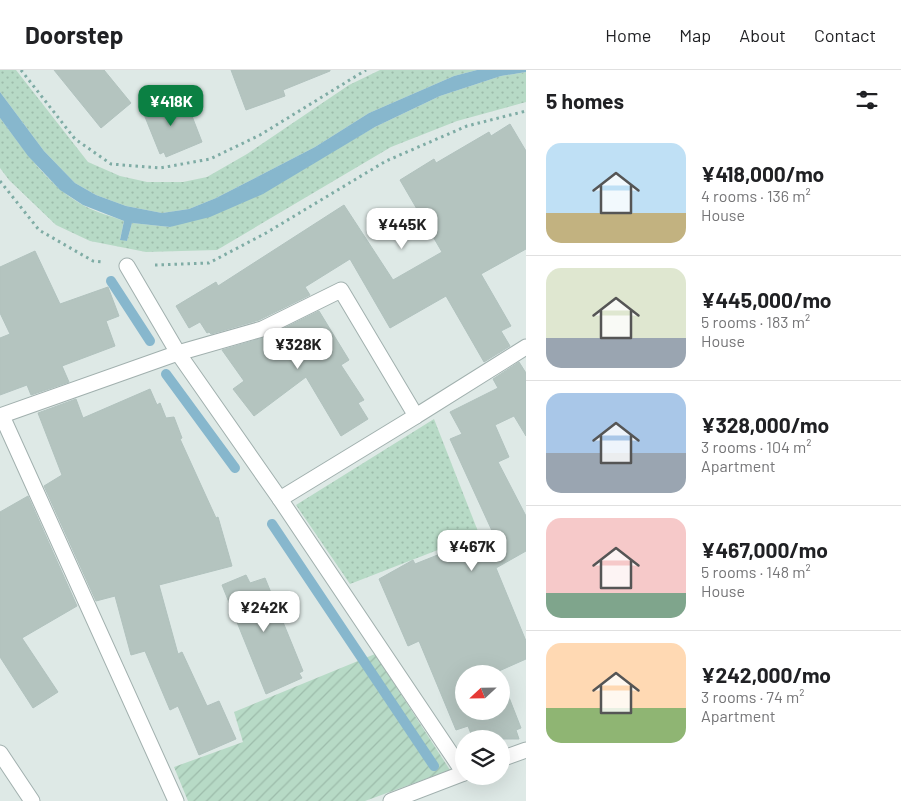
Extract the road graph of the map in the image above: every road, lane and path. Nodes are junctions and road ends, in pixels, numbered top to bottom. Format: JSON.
{"nodes":[{"id":1,"x":21,"y":70,"type":"edge"},
{"id":2,"x":366,"y":70,"type":"edge"},
{"id":3,"x":526,"y":111,"type":"edge"},
{"id":4,"x":0,"y":181,"type":"edge"},
{"id":5,"x":127,"y":266,"type":"junction"},
{"id":6,"x":526,"y":347,"type":"edge"},
{"id":7,"x":178,"y":353,"type":"junction"},
{"id":8,"x":1,"y":416,"type":"edge"},
{"id":9,"x":416,"y":416,"type":"junction"},
{"id":10,"x":280,"y":499,"type":"junction"},
{"id":11,"x":526,"y":750,"type":"edge"},
{"id":12,"x":0,"y":753,"type":"edge"},
{"id":13,"x":510,"y":756,"type":"edge"},
{"id":14,"x":455,"y":760,"type":"edge"},
{"id":15,"x":455,"y":776,"type":"edge"},
{"id":16,"x":32,"y":801,"type":"edge"},
{"id":17,"x":176,"y":801,"type":"edge"},
{"id":18,"x":391,"y":801,"type":"edge"}],
"edges":[{"from":1,"to":2,"type":"path"},
{"from":3,"to":5,"type":"path"},
{"from":4,"to":5,"type":"path"},
{"from":5,"to":7,"type":"street"},
{"from":6,"to":9,"type":"street"},
{"from":7,"to":8,"type":"street"},
{"from":7,"to":9,"type":"street"},
{"from":7,"to":10,"type":"street"},
{"from":8,"to":17,"type":"street"},
{"from":9,"to":10,"type":"street"},
{"from":10,"to":14,"type":"street"},
{"from":11,"to":13,"type":"street"},
{"from":12,"to":16,"type":"street"},
{"from":15,"to":18,"type":"street"}]}
